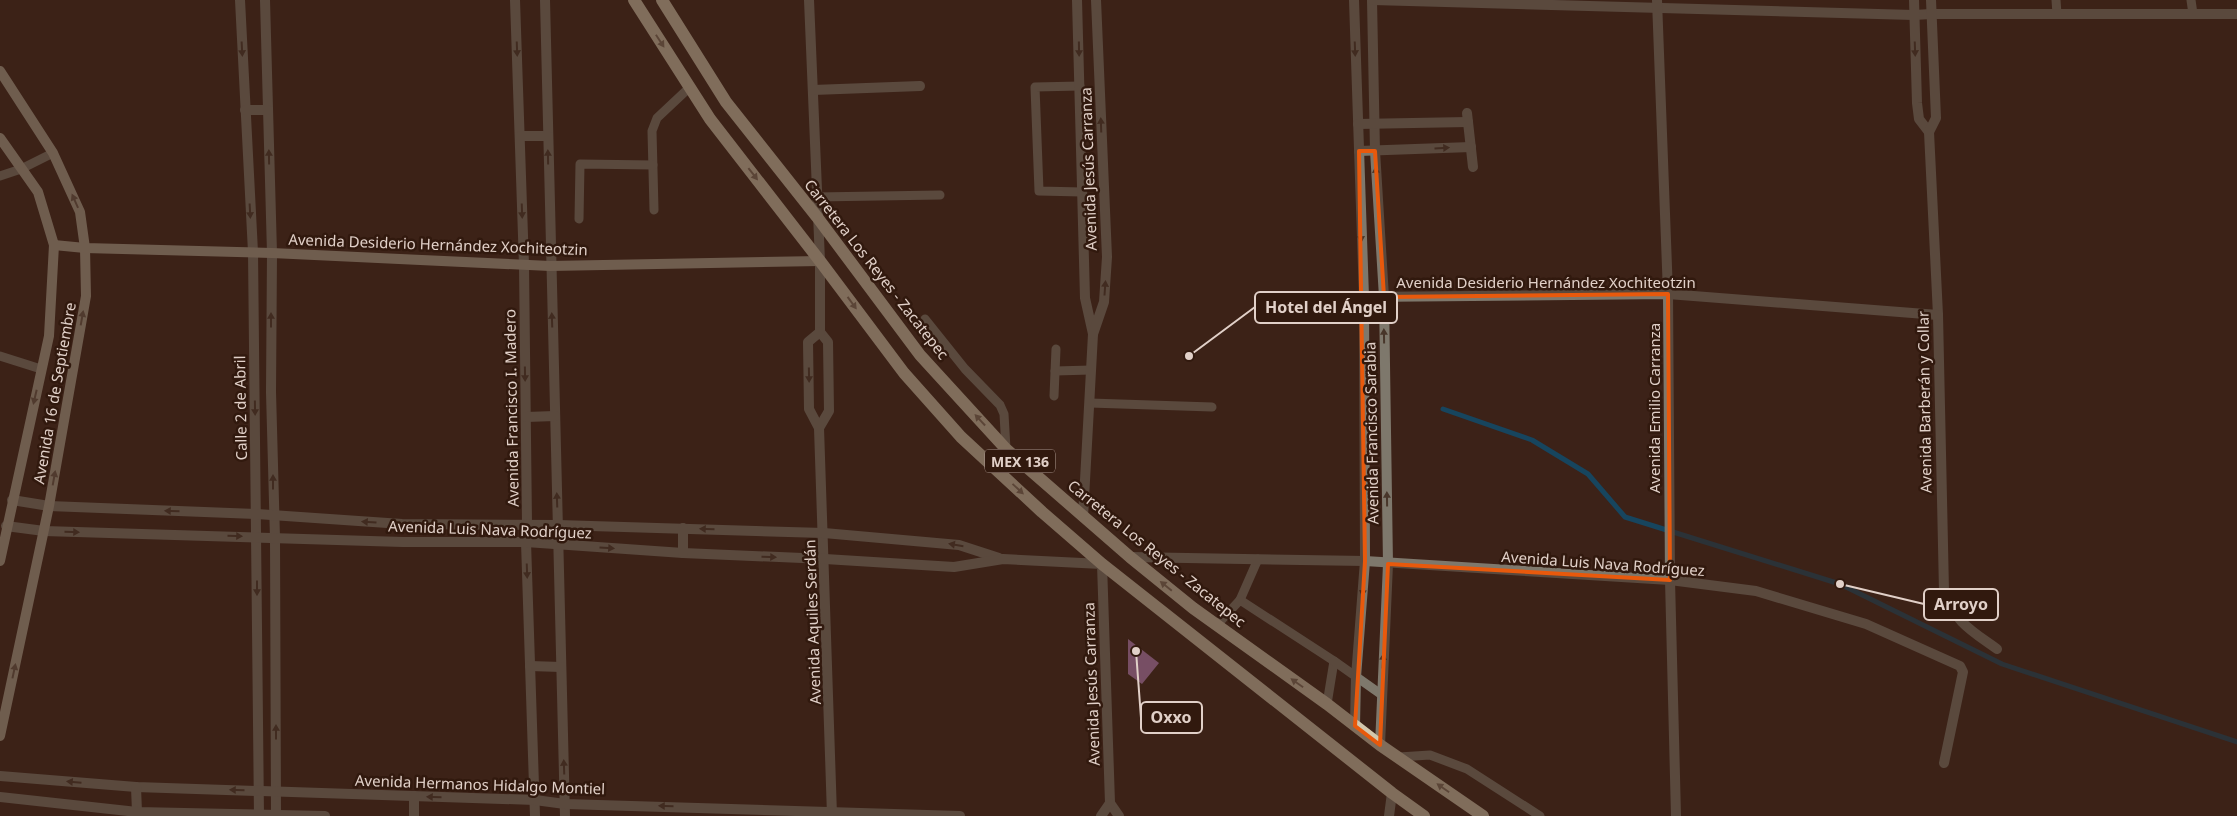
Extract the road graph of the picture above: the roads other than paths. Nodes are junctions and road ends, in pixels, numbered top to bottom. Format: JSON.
{"nodes":[{"id":1,"x":240,"y":0,"type":"edge"},
{"id":2,"x":265,"y":0,"type":"edge"},
{"id":3,"x":515,"y":0,"type":"edge"},
{"id":4,"x":545,"y":0,"type":"edge"},
{"id":5,"x":634,"y":0,"type":"edge"},
{"id":6,"x":662,"y":0,"type":"edge"},
{"id":7,"x":809,"y":0,"type":"edge"},
{"id":8,"x":1078,"y":0,"type":"edge"},
{"id":9,"x":1096,"y":0,"type":"edge"},
{"id":10,"x":1354,"y":0,"type":"edge"},
{"id":11,"x":1372,"y":0,"type":"edge"},
{"id":12,"x":1914,"y":0,"type":"edge"},
{"id":13,"x":1931,"y":0,"type":"edge"},
{"id":14,"x":2056,"y":0,"type":"edge"},
{"id":15,"x":2191,"y":0,"type":"edge"},
{"id":16,"x":1657,"y":4,"type":"edge"},
{"id":17,"x":1931,"y":14,"type":"junction"},
{"id":18,"x":2057,"y":14,"type":"junction"},
{"id":19,"x":2192,"y":14,"type":"junction"},
{"id":20,"x":2237,"y":14,"type":"edge"},
{"id":21,"x":1914,"y":15,"type":"junction"},
{"id":22,"x":0,"y":71,"type":"edge"},
{"id":23,"x":920,"y":86,"type":"dead end"},
{"id":24,"x":1080,"y":86,"type":"junction"},
{"id":25,"x":690,"y":87,"type":"junction"},
{"id":26,"x":813,"y":90,"type":"junction"},
{"id":27,"x":245,"y":110,"type":"junction"},
{"id":28,"x":268,"y":110,"type":"junction"},
{"id":29,"x":1358,"y":124,"type":"junction"},
{"id":30,"x":1375,"y":125,"type":"junction"},
{"id":31,"x":1929,"y":132,"type":"junction"},
{"id":32,"x":520,"y":136,"type":"junction"},
{"id":33,"x":548,"y":136,"type":"junction"},
{"id":34,"x":0,"y":138,"type":"edge"},
{"id":35,"x":1471,"y":147,"type":"junction"},
{"id":36,"x":1359,"y":151,"type":"junction"},
{"id":37,"x":1375,"y":151,"type":"junction"},
{"id":38,"x":53,"y":153,"type":"junction"},
{"id":39,"x":653,"y":165,"type":"junction"},
{"id":40,"x":1473,"y":167,"type":"dead end"},
{"id":41,"x":21,"y":169,"type":"junction"},
{"id":42,"x":0,"y":176,"type":"edge"},
{"id":43,"x":1082,"y":192,"type":"junction"},
{"id":44,"x":940,"y":195,"type":"dead end"},
{"id":45,"x":816,"y":197,"type":"junction"},
{"id":46,"x":654,"y":210,"type":"dead end"},
{"id":47,"x":817,"y":217,"type":"junction"},
{"id":48,"x":579,"y":219,"type":"dead end"},
{"id":49,"x":54,"y":245,"type":"junction"},
{"id":50,"x":85,"y":248,"type":"junction"},
{"id":51,"x":252,"y":252,"type":"junction"},
{"id":52,"x":272,"y":253,"type":"junction"},
{"id":53,"x":820,"y":261,"type":"junction"},
{"id":54,"x":524,"y":265,"type":"junction"},
{"id":55,"x":550,"y":266,"type":"junction"},
{"id":56,"x":1668,"y":294,"type":"junction"},
{"id":57,"x":1364,"y":297,"type":"junction"},
{"id":58,"x":1384,"y":297,"type":"junction"},
{"id":59,"x":1938,"y":315,"type":"junction"},
{"id":60,"x":925,"y":319,"type":"dead end"},
{"id":61,"x":820,"y":332,"type":"junction"},
{"id":62,"x":1093,"y":334,"type":"junction"},
{"id":63,"x":1056,"y":349,"type":"dead end"},
{"id":64,"x":0,"y":356,"type":"edge"},
{"id":65,"x":41,"y":369,"type":"junction"},
{"id":66,"x":1091,"y":370,"type":"junction"},
{"id":67,"x":1055,"y":371,"type":"junction"},
{"id":68,"x":255,"y":391,"type":"junction"},
{"id":69,"x":271,"y":392,"type":"junction"},
{"id":70,"x":1054,"y":396,"type":"dead end"},
{"id":71,"x":1090,"y":403,"type":"junction"},
{"id":72,"x":1212,"y":407,"type":"dead end"},
{"id":73,"x":555,"y":416,"type":"junction"},
{"id":74,"x":526,"y":417,"type":"junction"},
{"id":75,"x":819,"y":428,"type":"junction"},
{"id":76,"x":1006,"y":449,"type":"junction"},
{"id":77,"x":256,"y":457,"type":"junction"},
{"id":78,"x":273,"y":457,"type":"junction"},
{"id":79,"x":12,"y":500,"type":"junction"},
{"id":80,"x":49,"y":506,"type":"junction"},
{"id":81,"x":257,"y":514,"type":"junction"},
{"id":82,"x":273,"y":516,"type":"junction"},
{"id":83,"x":1083,"y":517,"type":"junction"},
{"id":84,"x":402,"y":524,"type":"junction"},
{"id":85,"x":527,"y":524,"type":"junction"},
{"id":86,"x":558,"y":524,"type":"junction"},
{"id":87,"x":6,"y":526,"type":"junction"},
{"id":88,"x":684,"y":528,"type":"junction"},
{"id":89,"x":44,"y":532,"type":"junction"},
{"id":90,"x":824,"y":533,"type":"junction"},
{"id":91,"x":257,"y":536,"type":"junction"},
{"id":92,"x":275,"y":538,"type":"junction"},
{"id":93,"x":403,"y":542,"type":"junction"},
{"id":94,"x":526,"y":542,"type":"junction"},
{"id":95,"x":558,"y":545,"type":"junction"},
{"id":96,"x":683,"y":553,"type":"junction"},
{"id":97,"x":1130,"y":556,"type":"junction"},
{"id":98,"x":825,"y":559,"type":"junction"},
{"id":99,"x":1003,"y":559,"type":"junction"},
{"id":100,"x":1258,"y":559,"type":"junction"},
{"id":101,"x":0,"y":561,"type":"edge"},
{"id":102,"x":1365,"y":561,"type":"junction"},
{"id":103,"x":1102,"y":564,"type":"junction"},
{"id":104,"x":1388,"y":564,"type":"junction"},
{"id":105,"x":1670,"y":580,"type":"junction"},
{"id":106,"x":1240,"y":600,"type":"junction"},
{"id":107,"x":1217,"y":625,"type":"junction"},
{"id":108,"x":258,"y":627,"type":"junction"},
{"id":109,"x":276,"y":627,"type":"junction"},
{"id":110,"x":1997,"y":648,"type":"dead end"},
{"id":111,"x":1334,"y":661,"type":"junction"},
{"id":112,"x":258,"y":666,"type":"junction"},
{"id":113,"x":276,"y":666,"type":"junction"},
{"id":114,"x":530,"y":666,"type":"junction"},
{"id":115,"x":561,"y":668,"type":"junction"},
{"id":116,"x":1356,"y":678,"type":"junction"},
{"id":117,"x":1382,"y":695,"type":"junction"},
{"id":118,"x":1327,"y":704,"type":"junction"},
{"id":119,"x":1355,"y":726,"type":"junction"},
{"id":120,"x":0,"y":736,"type":"edge"},
{"id":121,"x":1380,"y":745,"type":"junction"},
{"id":122,"x":1399,"y":757,"type":"junction"},
{"id":123,"x":1944,"y":763,"type":"dead end"},
{"id":124,"x":0,"y":776,"type":"edge"},
{"id":125,"x":136,"y":788,"type":"junction"},
{"id":126,"x":259,"y":790,"type":"junction"},
{"id":127,"x":276,"y":791,"type":"junction"},
{"id":128,"x":1392,"y":794,"type":"junction"},
{"id":129,"x":414,"y":796,"type":"junction"},
{"id":130,"x":0,"y":797,"type":"edge"},
{"id":131,"x":535,"y":800,"type":"junction"},
{"id":132,"x":1110,"y":803,"type":"junction"},
{"id":133,"x":565,"y":804,"type":"junction"},
{"id":134,"x":688,"y":811,"type":"edge"},
{"id":135,"x":137,"y":812,"type":"junction"},
{"id":136,"x":749,"y":812,"type":"edge"},
{"id":137,"x":832,"y":813,"type":"edge"},
{"id":138,"x":259,"y":815,"type":"edge"},
{"id":139,"x":276,"y":815,"type":"edge"},
{"id":140,"x":325,"y":816,"type":"edge"},
{"id":141,"x":414,"y":816,"type":"edge"},
{"id":142,"x":535,"y":816,"type":"edge"},
{"id":143,"x":565,"y":816,"type":"edge"},
{"id":144,"x":960,"y":816,"type":"edge"},
{"id":145,"x":1101,"y":816,"type":"edge"},
{"id":146,"x":1119,"y":816,"type":"edge"},
{"id":147,"x":1390,"y":816,"type":"edge"},
{"id":148,"x":1424,"y":816,"type":"edge"},
{"id":149,"x":1483,"y":816,"type":"edge"},
{"id":150,"x":1540,"y":816,"type":"edge"},
{"id":151,"x":1676,"y":816,"type":"edge"}],
"edges":[{"from":1,"to":27,"type":"street","name":"Calle 2 de Abril","one_way":true},
{"from":2,"to":28,"type":"street","name":"Calle 2 de Abril"},
{"from":3,"to":32,"type":"street","name":"Avenida Francisco I. Madero","one_way":true},
{"from":4,"to":33,"type":"street"},
{"from":5,"to":25,"type":"main road","number":"MEX 136","one_way":true},
{"from":6,"to":47,"type":"main road","name":"Carretera Los Reyes - Zacatepec","number":"MEX 136"},
{"from":7,"to":26,"type":"street","name":"Avenida Aquiles Serdán"},
{"from":8,"to":24,"type":"street","name":"Avenida Jesús Carranza","one_way":true},
{"from":62,"to":9,"type":"street","name":"Avenida Jesús Carranza","one_way":true},
{"from":10,"to":29,"type":"street","name":"Avenida Francisco Sarabia","one_way":true},
{"from":11,"to":16,"type":"street"},
{"from":11,"to":30,"type":"street","name":"Avenida Francisco Sarabia"},
{"from":12,"to":21,"type":"street","name":"Avenida Barberán y Collar"},
{"from":13,"to":17,"type":"street","name":"Avenida Barberán y Collar"},
{"from":14,"to":18,"type":"lane"},
{"from":15,"to":19,"type":"lane"},
{"from":16,"to":21,"type":"street"},
{"from":16,"to":56,"type":"street","name":"Avenida Emilio Carranza"},
{"from":17,"to":18,"type":"street"},
{"from":17,"to":21,"type":"street"},
{"from":17,"to":31,"type":"street","name":"Avenida Barberán y Collar"},
{"from":18,"to":19,"type":"street"},
{"from":19,"to":20,"type":"street"},
{"from":21,"to":31,"type":"street","name":"Avenida Barberán y Collar","one_way":true},
{"from":22,"to":38,"type":"main road","name":"Avenida 16 de Septiembre"},
{"from":23,"to":26,"type":"street"},
{"from":24,"to":43,"type":"street","name":"Avenida Jesús Carranza"},
{"from":24,"to":43,"type":"lane"},
{"from":25,"to":39,"type":"lane"},
{"from":25,"to":53,"type":"main road","number":"MEX 136","one_way":true},
{"from":26,"to":45,"type":"street","name":"Avenida Aquiles Serdán"},
{"from":27,"to":28,"type":"street"},
{"from":27,"to":51,"type":"street","name":"Calle 2 de Abril","one_way":true},
{"from":52,"to":28,"type":"street","name":"Calle 2 de Abril","one_way":true},
{"from":29,"to":30,"type":"street"},
{"from":29,"to":36,"type":"street","name":"Avenida Francisco Sarabia"},
{"from":30,"to":35,"type":"street"},
{"from":30,"to":37,"type":"street","name":"Avenida Francisco Sarabia"},
{"from":31,"to":59,"type":"street","name":"Avenida Barberán y Collar"},
{"from":32,"to":33,"type":"street"},
{"from":32,"to":54,"type":"street","name":"Avenida Francisco I. Madero","one_way":true},
{"from":55,"to":33,"type":"street","one_way":true},
{"from":34,"to":41,"type":"main road","name":"Avenida 16 de Septiembre"},
{"from":37,"to":35,"type":"street","one_way":true},
{"from":35,"to":40,"type":"street"},
{"from":36,"to":37,"type":"street"},
{"from":36,"to":57,"type":"street","name":"Avenida Francisco Sarabia","one_way":true},
{"from":58,"to":37,"type":"street","name":"Avenida Francisco Sarabia","one_way":true},
{"from":38,"to":41,"type":"lane"},
{"from":50,"to":38,"type":"main road","name":"Avenida 16 de Septiembre","one_way":true},
{"from":39,"to":46,"type":"lane"},
{"from":39,"to":48,"type":"lane"},
{"from":41,"to":42,"type":"lane"},
{"from":41,"to":49,"type":"main road","name":"Avenida 16 de Septiembre"},
{"from":43,"to":62,"type":"street","name":"Avenida Jesús Carranza"},
{"from":44,"to":45,"type":"lane"},
{"from":45,"to":47,"type":"street","name":"Avenida Aquiles Serdán"},
{"from":47,"to":53,"type":"street","name":"Avenida Aquiles Serdán"},
{"from":76,"to":47,"type":"main road","name":"Carretera Los Reyes - Zacatepec","number":"MEX 136","one_way":true},
{"from":49,"to":50,"type":"main road","name":"Avenida Desiderio Hernández Xochiteotzin"},
{"from":49,"to":65,"type":"main road","name":"Avenida 16 de Septiembre"},
{"from":50,"to":51,"type":"main road","name":"Avenida Desiderio Hernández Xochiteotzin"},
{"from":80,"to":50,"type":"main road","name":"Avenida 16 de Septiembre","one_way":true},
{"from":51,"to":52,"type":"main road","name":"Avenida Desiderio Hernández Xochiteotzin"},
{"from":51,"to":68,"type":"street","name":"Calle 2 de Abril"},
{"from":52,"to":54,"type":"main road","name":"Avenida Desiderio Hernández Xochiteotzin"},
{"from":69,"to":52,"type":"street","name":"Calle 2 de Abril","one_way":true},
{"from":53,"to":55,"type":"main road","name":"Avenida Desiderio Hernández Xochiteotzin"},
{"from":53,"to":61,"type":"street","name":"Avenida Aquiles Serdán"},
{"from":53,"to":103,"type":"main road","number":"MEX 136","one_way":true},
{"from":54,"to":55,"type":"main road","name":"Avenida Desiderio Hernández Xochiteotzin"},
{"from":54,"to":74,"type":"street","name":"Avenida Francisco I. Madero","one_way":true},
{"from":73,"to":55,"type":"street","one_way":true},
{"from":56,"to":58,"type":"street","name":"Avenida Desiderio Hernández Xochiteotzin"},
{"from":56,"to":59,"type":"street","name":"Avenida Desiderio Hernández Xochiteotzin"},
{"from":56,"to":105,"type":"street","name":"Avenida Emilio Carranza"},
{"from":57,"to":58,"type":"street","name":"Avenida Desiderio Hernández Xochiteotzin"},
{"from":57,"to":102,"type":"street","name":"Avenida Francisco Sarabia"},
{"from":104,"to":58,"type":"street","name":"Avenida Francisco Sarabia","one_way":true},
{"from":59,"to":110,"type":"street","name":"Avenida Barberán y Collar"},
{"from":60,"to":76,"type":"lane"},
{"from":61,"to":75,"type":"street","name":"Avenida Aquiles Serdán"},
{"from":61,"to":75,"type":"street","name":"Avenida Aquiles Serdán","one_way":true},
{"from":62,"to":66,"type":"street","name":"Avenida Jesús Carranza"},
{"from":63,"to":67,"type":"lane"},
{"from":64,"to":65,"type":"lane"},
{"from":65,"to":79,"type":"main road","name":"Avenida 16 de Septiembre","one_way":true},
{"from":66,"to":67,"type":"lane"},
{"from":66,"to":71,"type":"street","name":"Avenida Jesús Carranza"},
{"from":67,"to":70,"type":"lane"},
{"from":68,"to":69,"type":"street"},
{"from":68,"to":77,"type":"street","name":"Calle 2 de Abril","one_way":true},
{"from":69,"to":78,"type":"street","name":"Calle 2 de Abril"},
{"from":71,"to":72,"type":"lane"},
{"from":71,"to":83,"type":"street","name":"Avenida Jesús Carranza"},
{"from":73,"to":74,"type":"street"},
{"from":86,"to":73,"type":"street","one_way":true},
{"from":74,"to":85,"type":"street","name":"Avenida Francisco I. Madero"},
{"from":75,"to":90,"type":"street","name":"Avenida Aquiles Serdán"},
{"from":76,"to":83,"type":"main road","name":"Carretera Los Reyes - Zacatepec","number":"MEX 136"},
{"from":77,"to":78,"type":"street"},
{"from":77,"to":81,"type":"street","name":"Calle 2 de Abril"},
{"from":82,"to":78,"type":"street","name":"Calle 2 de Abril","one_way":true},
{"from":79,"to":80,"type":"street","name":"Avenida Luis Nava Rodríguez"},
{"from":79,"to":87,"type":"main road","name":"Avenida 16 de Septiembre"},
{"from":81,"to":80,"type":"street","name":"Avenida Luis Nava Rodríguez","one_way":true},
{"from":80,"to":89,"type":"main road","name":"Avenida 16 de Septiembre"},
{"from":81,"to":82,"type":"street","name":"Avenida Luis Nava Rodríguez"},
{"from":81,"to":91,"type":"street","name":"Calle 2 de Abril"},
{"from":84,"to":82,"type":"street","name":"Avenida Luis Nava Rodríguez","one_way":true},
{"from":82,"to":92,"type":"street","name":"Calle 2 de Abril"},
{"from":83,"to":97,"type":"main road","name":"Carretera Los Reyes - Zacatepec","number":"MEX 136"},
{"from":84,"to":85,"type":"street","name":"Avenida Luis Nava Rodríguez"},
{"from":84,"to":93,"type":"street"},
{"from":85,"to":86,"type":"street","name":"Avenida Luis Nava Rodríguez"},
{"from":85,"to":94,"type":"street","name":"Avenida Francisco I. Madero"},
{"from":86,"to":88,"type":"street","name":"Avenida Luis Nava Rodríguez"},
{"from":86,"to":95,"type":"street"},
{"from":87,"to":89,"type":"street","name":"Avenida Luis Nava Rodríguez"},
{"from":87,"to":101,"type":"main road","name":"Avenida 16 de Septiembre"},
{"from":90,"to":88,"type":"street","name":"Avenida Luis Nava Rodríguez","one_way":true},
{"from":88,"to":96,"type":"street"},
{"from":89,"to":91,"type":"street","name":"Avenida Luis Nava Rodríguez","one_way":true},
{"from":120,"to":89,"type":"main road","name":"Avenida 16 de Septiembre","one_way":true},
{"from":90,"to":98,"type":"street","name":"Avenida Aquiles Serdán"},
{"from":99,"to":90,"type":"street","name":"Avenida Luis Nava Rodríguez","one_way":true},
{"from":91,"to":92,"type":"street","name":"Avenida Luis Nava Rodríguez"},
{"from":91,"to":108,"type":"street","name":"Calle 2 de Abril","one_way":true},
{"from":92,"to":93,"type":"street","name":"Avenida Luis Nava Rodríguez"},
{"from":92,"to":109,"type":"street","name":"Calle 2 de Abril"},
{"from":93,"to":94,"type":"street","name":"Avenida Luis Nava Rodríguez"},
{"from":94,"to":95,"type":"street","name":"Avenida Luis Nava Rodríguez"},
{"from":94,"to":114,"type":"street","name":"Avenida Francisco I. Madero","one_way":true},
{"from":95,"to":96,"type":"street","name":"Avenida Luis Nava Rodríguez","one_way":true},
{"from":95,"to":115,"type":"street"},
{"from":96,"to":98,"type":"street","name":"Avenida Luis Nava Rodríguez","one_way":true},
{"from":97,"to":100,"type":"street","name":"Avenida Luis Nava Rodríguez"},
{"from":107,"to":97,"type":"main road","name":"Carretera Los Reyes - Zacatepec","number":"MEX 136","one_way":true},
{"from":98,"to":99,"type":"street","name":"Avenida Luis Nava Rodríguez"},
{"from":98,"to":137,"type":"street","name":"Avenida Aquiles Serdán"},
{"from":99,"to":103,"type":"street","name":"Avenida Luis Nava Rodríguez"},
{"from":100,"to":102,"type":"street","name":"Avenida Luis Nava Rodríguez"},
{"from":100,"to":106,"type":"lane"},
{"from":102,"to":104,"type":"street","name":"Avenida Luis Nava Rodríguez"},
{"from":102,"to":116,"type":"street","name":"Avenida Francisco Sarabia","one_way":true},
{"from":103,"to":128,"type":"main road","number":"MEX 136"},
{"from":103,"to":132,"type":"street","name":"Avenida Jesús Carranza"},
{"from":104,"to":105,"type":"street","name":"Avenida Luis Nava Rodríguez"},
{"from":117,"to":104,"type":"street","name":"Avenida Francisco Sarabia","one_way":true},
{"from":105,"to":123,"type":"street","name":"Avenida Luis Nava Rodríguez"},
{"from":105,"to":151,"type":"street","name":"Avenida Emilio Carranza"},
{"from":106,"to":107,"type":"lane"},
{"from":106,"to":111,"type":"lane"},
{"from":118,"to":107,"type":"main road","name":"Carretera Los Reyes - Zacatepec","number":"MEX 136","one_way":true},
{"from":108,"to":109,"type":"street"},
{"from":108,"to":112,"type":"street","name":"Calle 2 de Abril"},
{"from":109,"to":113,"type":"street","name":"Calle 2 de Abril"},
{"from":111,"to":116,"type":"lane"},
{"from":111,"to":118,"type":"lane"},
{"from":112,"to":113,"type":"street"},
{"from":112,"to":126,"type":"street","name":"Calle 2 de Abril"},
{"from":127,"to":113,"type":"street","name":"Calle 2 de Abril","one_way":true},
{"from":114,"to":115,"type":"street"},
{"from":114,"to":131,"type":"street","name":"Avenida Francisco I. Madero"},
{"from":133,"to":115,"type":"street","one_way":true},
{"from":116,"to":117,"type":"lane"},
{"from":116,"to":119,"type":"street","name":"Avenida Francisco Sarabia"},
{"from":117,"to":121,"type":"street","name":"Avenida Francisco Sarabia"},
{"from":118,"to":119,"type":"main road","name":"Carretera Los Reyes - Zacatepec","number":"MEX 136"},
{"from":119,"to":121,"type":"main road","name":"Carretera Los Reyes - Zacatepec","number":"MEX 136"},
{"from":121,"to":122,"type":"main road","name":"Carretera Los Reyes - Zacatepec","number":"MEX 136"},
{"from":149,"to":122,"type":"main road","name":"Carretera Los Reyes - Zacatepec","number":"MEX 136","one_way":true},
{"from":122,"to":150,"type":"lane"},
{"from":125,"to":124,"type":"street","name":"Avenida Hermanos Hidalgo Montiel","one_way":true},
{"from":126,"to":125,"type":"street","name":"Avenida Hermanos Hidalgo Montiel","one_way":true},
{"from":125,"to":135,"type":"street"},
{"from":126,"to":127,"type":"street","name":"Avenida Hermanos Hidalgo Montiel"},
{"from":126,"to":138,"type":"street","name":"Calle 2 de Abril"},
{"from":127,"to":129,"type":"street","name":"Avenida Hermanos Hidalgo Montiel"},
{"from":127,"to":139,"type":"street","name":"Calle 2 de Abril"},
{"from":128,"to":147,"type":"street"},
{"from":128,"to":148,"type":"main road","number":"MEX 136"},
{"from":131,"to":129,"type":"street","name":"Avenida Hermanos Hidalgo Montiel","one_way":true},
{"from":129,"to":141,"type":"street"},
{"from":130,"to":135,"type":"street"},
{"from":131,"to":133,"type":"street","name":"Avenida Hermanos Hidalgo Montiel"},
{"from":131,"to":142,"type":"street","name":"Avenida Francisco I. Madero"},
{"from":132,"to":145,"type":"street"},
{"from":132,"to":146,"type":"street"},
{"from":134,"to":133,"type":"street","name":"Avenida Hermanos Hidalgo Montiel","one_way":true},
{"from":133,"to":143,"type":"street"},
{"from":134,"to":136,"type":"street","name":"Avenida Hermanos Hidalgo Montiel"},
{"from":135,"to":138,"type":"street"},
{"from":136,"to":137,"type":"street","name":"Avenida Hermanos Hidalgo Montiel"},
{"from":137,"to":144,"type":"street","name":"Avenida Hermanos Hidalgo Montiel"},
{"from":138,"to":139,"type":"street"},
{"from":139,"to":140,"type":"street"}]}
